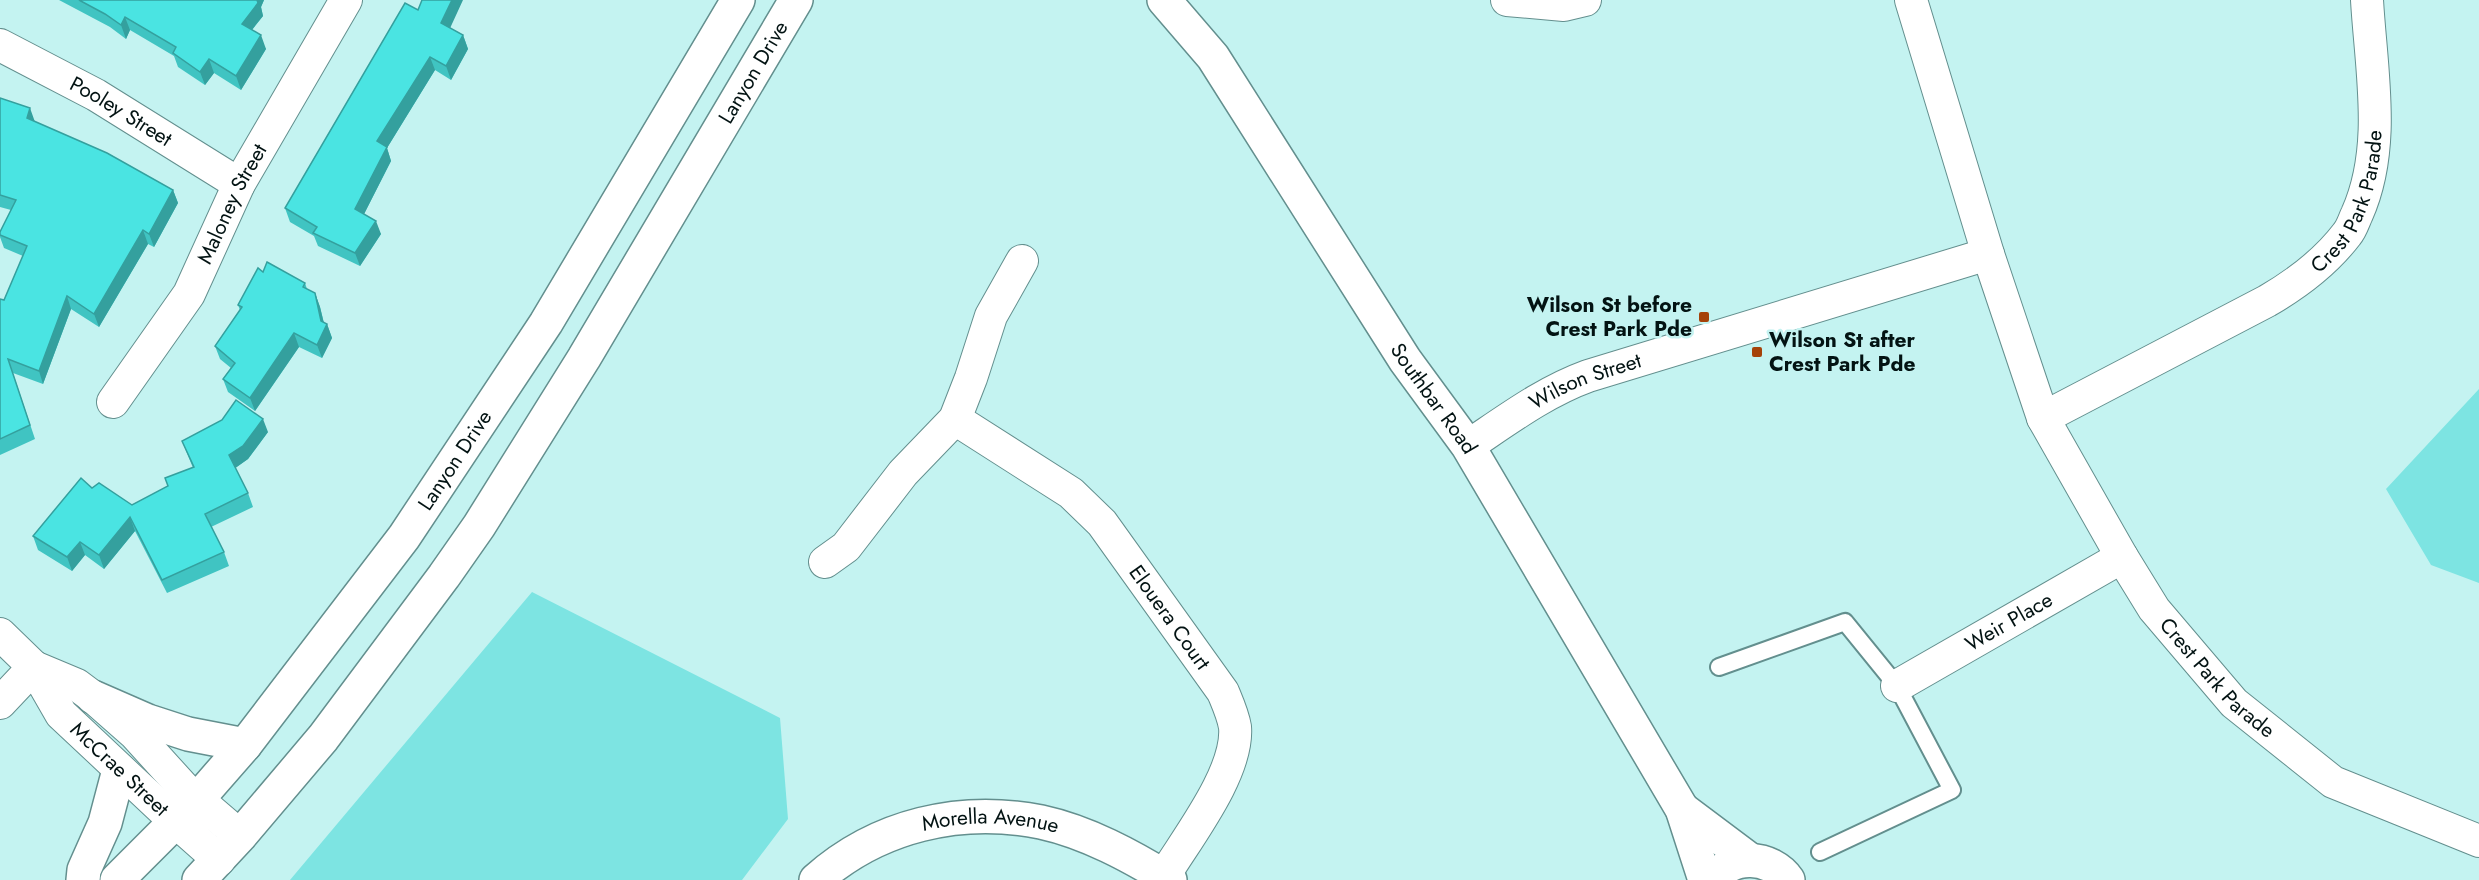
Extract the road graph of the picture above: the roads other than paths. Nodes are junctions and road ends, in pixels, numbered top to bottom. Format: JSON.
{"nodes":[{"id":1,"x":346,"y":0,"type":"edge"},
{"id":2,"x":738,"y":0,"type":"edge"},
{"id":3,"x":796,"y":0,"type":"edge"},
{"id":4,"x":1164,"y":0,"type":"edge"},
{"id":5,"x":1507,"y":0,"type":"edge"},
{"id":6,"x":1585,"y":0,"type":"edge"},
{"id":7,"x":1911,"y":0,"type":"edge"},
{"id":8,"x":2367,"y":0,"type":"edge"},
{"id":9,"x":0,"y":45,"type":"edge"},
{"id":10,"x":239,"y":184,"type":"junction"},
{"id":11,"x":1988,"y":254,"type":"junction"},
{"id":12,"x":1022,"y":261,"type":"dead end"},
{"id":13,"x":113,"y":402,"type":"dead end"},
{"id":14,"x":2043,"y":418,"type":"junction"},
{"id":15,"x":956,"y":419,"type":"junction"},
{"id":16,"x":1468,"y":446,"type":"junction"},
{"id":17,"x":2121,"y":557,"type":"junction"},
{"id":18,"x":825,"y":562,"type":"dead end"},
{"id":19,"x":0,"y":633,"type":"edge"},
{"id":20,"x":34,"y":667,"type":"junction"},
{"id":21,"x":1719,"y":667,"type":"dead end"},
{"id":22,"x":1897,"y":686,"type":"junction"},
{"id":23,"x":93,"y":697,"type":"junction"},
{"id":24,"x":0,"y":703,"type":"edge"},
{"id":25,"x":245,"y":745,"type":"junction"},
{"id":26,"x":119,"y":770,"type":"junction"},
{"id":27,"x":1682,"y":809,"type":"junction"},
{"id":28,"x":186,"y":810,"type":"junction"},
{"id":29,"x":2479,"y":841,"type":"edge"},
{"id":30,"x":1820,"y":852,"type":"dead end"},
{"id":31,"x":219,"y":859,"type":"edge"},
{"id":32,"x":1750,"y":860,"type":"junction"},
{"id":33,"x":1167,"y":878,"type":"edge"},
{"id":34,"x":83,"y":880,"type":"edge"},
{"id":35,"x":117,"y":880,"type":"edge"},
{"id":36,"x":816,"y":880,"type":"edge"},
{"id":37,"x":1705,"y":880,"type":"edge"},
{"id":38,"x":1715,"y":880,"type":"edge"},
{"id":39,"x":1788,"y":880,"type":"edge"}],
"edges":[{"from":1,"to":10,"type":"street","name":"Maloney Street"},
{"from":2,"to":25,"type":"main road","name":"Lanyon Drive"},
{"from":3,"to":31,"type":"main road","name":"Lanyon Drive"},
{"from":4,"to":16,"type":"main road","name":"Southbar Road"},
{"from":5,"to":6,"type":"street"},
{"from":7,"to":11,"type":"street","name":"Crest Park Parade"},
{"from":8,"to":14,"type":"street","name":"Crest Park Parade"},
{"from":9,"to":10,"type":"street","name":"Pooley Street"},
{"from":10,"to":13,"type":"street","name":"Maloney Street"},
{"from":11,"to":14,"type":"street","name":"Crest Park Parade"},
{"from":11,"to":16,"type":"street","name":"Wilson Street"},
{"from":12,"to":15,"type":"street"},
{"from":14,"to":17,"type":"street","name":"Crest Park Parade"},
{"from":15,"to":18,"type":"street"},
{"from":15,"to":33,"type":"street","name":"Elouera Court"},
{"from":16,"to":27,"type":"main road","name":"Southbar Road"},
{"from":17,"to":22,"type":"street","name":"Weir Place"},
{"from":17,"to":29,"type":"street","name":"Crest Park Parade"},
{"from":19,"to":20,"type":"street","name":"McCrae Street"},
{"from":20,"to":23,"type":"street","name":"McCrae Street"},
{"from":20,"to":24,"type":"street"},
{"from":20,"to":26,"type":"street","name":"McCrae Street"},
{"from":21,"to":22,"type":"lane"},
{"from":22,"to":30,"type":"lane"},
{"from":23,"to":25,"type":"main road"},
{"from":23,"to":28,"type":"street","name":"McCrae Street"},
{"from":25,"to":28,"type":"main road","name":"Lanyon Drive"},
{"from":26,"to":28,"type":"street","name":"McCrae Street"},
{"from":26,"to":34,"type":"main road"},
{"from":27,"to":32,"type":"main road","name":"Southbar Road"},
{"from":27,"to":37,"type":"main road","name":"Southbar Road"},
{"from":28,"to":31,"type":"street","name":"McCrae Street"},
{"from":28,"to":35,"type":"main road","name":"Lanyon Drive"},
{"from":32,"to":38,"type":"main road"},
{"from":32,"to":39,"type":"main road","name":"Southbar Road"},
{"from":33,"to":36,"type":"main road","name":"Morella Avenue"}]}
